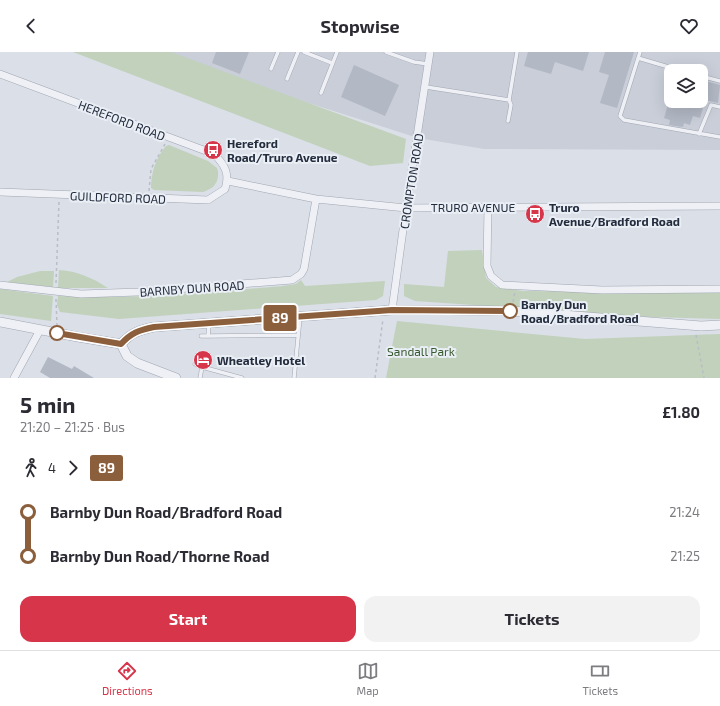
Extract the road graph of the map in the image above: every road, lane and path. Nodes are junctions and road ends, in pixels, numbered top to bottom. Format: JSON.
{"nodes":[{"id":1,"x":278,"y":52,"type":"edge"},
{"id":2,"x":298,"y":52,"type":"edge"},
{"id":3,"x":304,"y":52,"type":"edge"},
{"id":4,"x":337,"y":52,"type":"edge"},
{"id":5,"x":386,"y":52,"type":"edge"},
{"id":6,"x":430,"y":52,"type":"edge"},
{"id":7,"x":517,"y":52,"type":"edge"},
{"id":8,"x":640,"y":52,"type":"edge"},
{"id":9,"x":638,"y":58,"type":"junction"},
{"id":10,"x":332,"y":63,"type":"junction"},
{"id":11,"x":428,"y":64,"type":"junction"},
{"id":12,"x":664,"y":66,"type":"edge"},
{"id":13,"x":271,"y":69,"type":"dead end"},
{"id":14,"x":0,"y":74,"type":"edge"},
{"id":15,"x":708,"y":78,"type":"edge"},
{"id":16,"x":287,"y":79,"type":"dead end"},
{"id":17,"x":720,"y":81,"type":"edge"},
{"id":18,"x":426,"y":87,"type":"junction"},
{"id":19,"x":321,"y":93,"type":"dead end"},
{"id":20,"x":509,"y":100,"type":"junction"},
{"id":21,"x":720,"y":107,"type":"edge"},
{"id":22,"x":508,"y":120,"type":"dead end"},
{"id":23,"x":699,"y":134,"type":"junction"},
{"id":24,"x":720,"y":137,"type":"edge"},
{"id":25,"x":169,"y":138,"type":"junction"},
{"id":26,"x":228,"y":181,"type":"junction"},
{"id":27,"x":0,"y":192,"type":"edge"},
{"id":28,"x":59,"y":194,"type":"junction"},
{"id":29,"x":150,"y":198,"type":"junction"},
{"id":30,"x":316,"y":199,"type":"junction"},
{"id":31,"x":488,"y":206,"type":"junction"},
{"id":32,"x":720,"y":206,"type":"edge"},
{"id":33,"x":406,"y":208,"type":"junction"},
{"id":34,"x":0,"y":285,"type":"edge"},
{"id":35,"x":516,"y":286,"type":"junction"},
{"id":36,"x":720,"y":289,"type":"edge"},
{"id":37,"x":56,"y":292,"type":"junction"},
{"id":38,"x":388,"y":310,"type":"junction"},
{"id":39,"x":512,"y":311,"type":"junction"},
{"id":40,"x":300,"y":317,"type":"junction"},
{"id":41,"x":0,"y":322,"type":"edge"},
{"id":42,"x":208,"y":323,"type":"junction"},
{"id":43,"x":720,"y":326,"type":"edge"},
{"id":44,"x":40,"y":330,"type":"junction"},
{"id":45,"x":57,"y":333,"type":"junction"},
{"id":46,"x":298,"y":335,"type":"junction"},
{"id":47,"x":696,"y":335,"type":"dead end"},
{"id":48,"x":201,"y":336,"type":"dead end"},
{"id":49,"x":208,"y":336,"type":"junction"},
{"id":50,"x":121,"y":344,"type":"junction"},
{"id":51,"x":195,"y":364,"type":"dead end"},
{"id":52,"x":202,"y":367,"type":"junction"},
{"id":53,"x":14,"y":378,"type":"edge"},
{"id":54,"x":176,"y":378,"type":"edge"},
{"id":55,"x":200,"y":378,"type":"edge"},
{"id":56,"x":242,"y":378,"type":"edge"},
{"id":57,"x":294,"y":378,"type":"edge"},
{"id":58,"x":375,"y":378,"type":"edge"},
{"id":59,"x":704,"y":378,"type":"edge"}],
"edges":[{"from":1,"to":13,"type":"lane"},
{"from":2,"to":16,"type":"lane"},
{"from":3,"to":10,"type":"lane"},
{"from":4,"to":10,"type":"lane"},
{"from":5,"to":11,"type":"lane"},
{"from":6,"to":11,"type":"street","name":"CROMPTON ROAD"},
{"from":7,"to":20,"type":"lane"},
{"from":8,"to":9,"type":"lane"},
{"from":9,"to":12,"type":"lane"},
{"from":9,"to":23,"type":"lane"},
{"from":10,"to":19,"type":"lane"},
{"from":11,"to":18,"type":"street","name":"CROMPTON ROAD"},
{"from":14,"to":25,"type":"street","name":"HEREFORD ROAD"},
{"from":15,"to":17,"type":"lane"},
{"from":18,"to":20,"type":"lane"},
{"from":18,"to":33,"type":"street","name":"CROMPTON ROAD"},
{"from":20,"to":22,"type":"lane"},
{"from":21,"to":23,"type":"lane"},
{"from":23,"to":24,"type":"lane"},
{"from":25,"to":26,"type":"street","name":"HEREFORD ROAD"},
{"from":25,"to":29,"type":"path"},
{"from":26,"to":29,"type":"street","name":"GUILDFORD ROAD"},
{"from":26,"to":30,"type":"street","name":"TRURO AVENUE"},
{"from":27,"to":28,"type":"street","name":"GUILDFORD ROAD"},
{"from":28,"to":29,"type":"street","name":"GUILDFORD ROAD"},
{"from":28,"to":37,"type":"path"},
{"from":30,"to":33,"type":"street","name":"TRURO AVENUE"},
{"from":30,"to":37,"type":"street","name":"BARNBY DUN ROAD"},
{"from":31,"to":32,"type":"street","name":"TRURO AVENUE"},
{"from":31,"to":33,"type":"street","name":"TRURO AVENUE"},
{"from":31,"to":35,"type":"street"},
{"from":33,"to":38,"type":"street","name":"CROMPTON ROAD"},
{"from":34,"to":37,"type":"street","name":"BARNBY DUN ROAD"},
{"from":35,"to":36,"type":"street"},
{"from":35,"to":39,"type":"path"},
{"from":37,"to":45,"type":"path"},
{"from":38,"to":39,"type":"street"},
{"from":38,"to":40,"type":"street"},
{"from":38,"to":58,"type":"path"},
{"from":39,"to":43,"type":"street"},
{"from":40,"to":42,"type":"street"},
{"from":40,"to":46,"type":"lane"},
{"from":41,"to":44,"type":"street"},
{"from":42,"to":49,"type":"lane"},
{"from":42,"to":50,"type":"street"},
{"from":44,"to":45,"type":"street"},
{"from":44,"to":53,"type":"street"},
{"from":45,"to":50,"type":"street"},
{"from":46,"to":49,"type":"lane"},
{"from":46,"to":57,"type":"lane"},
{"from":47,"to":59,"type":"path"},
{"from":48,"to":49,"type":"lane"},
{"from":50,"to":54,"type":"street"},
{"from":51,"to":52,"type":"lane"},
{"from":52,"to":55,"type":"lane"},
{"from":52,"to":56,"type":"lane"}]}
